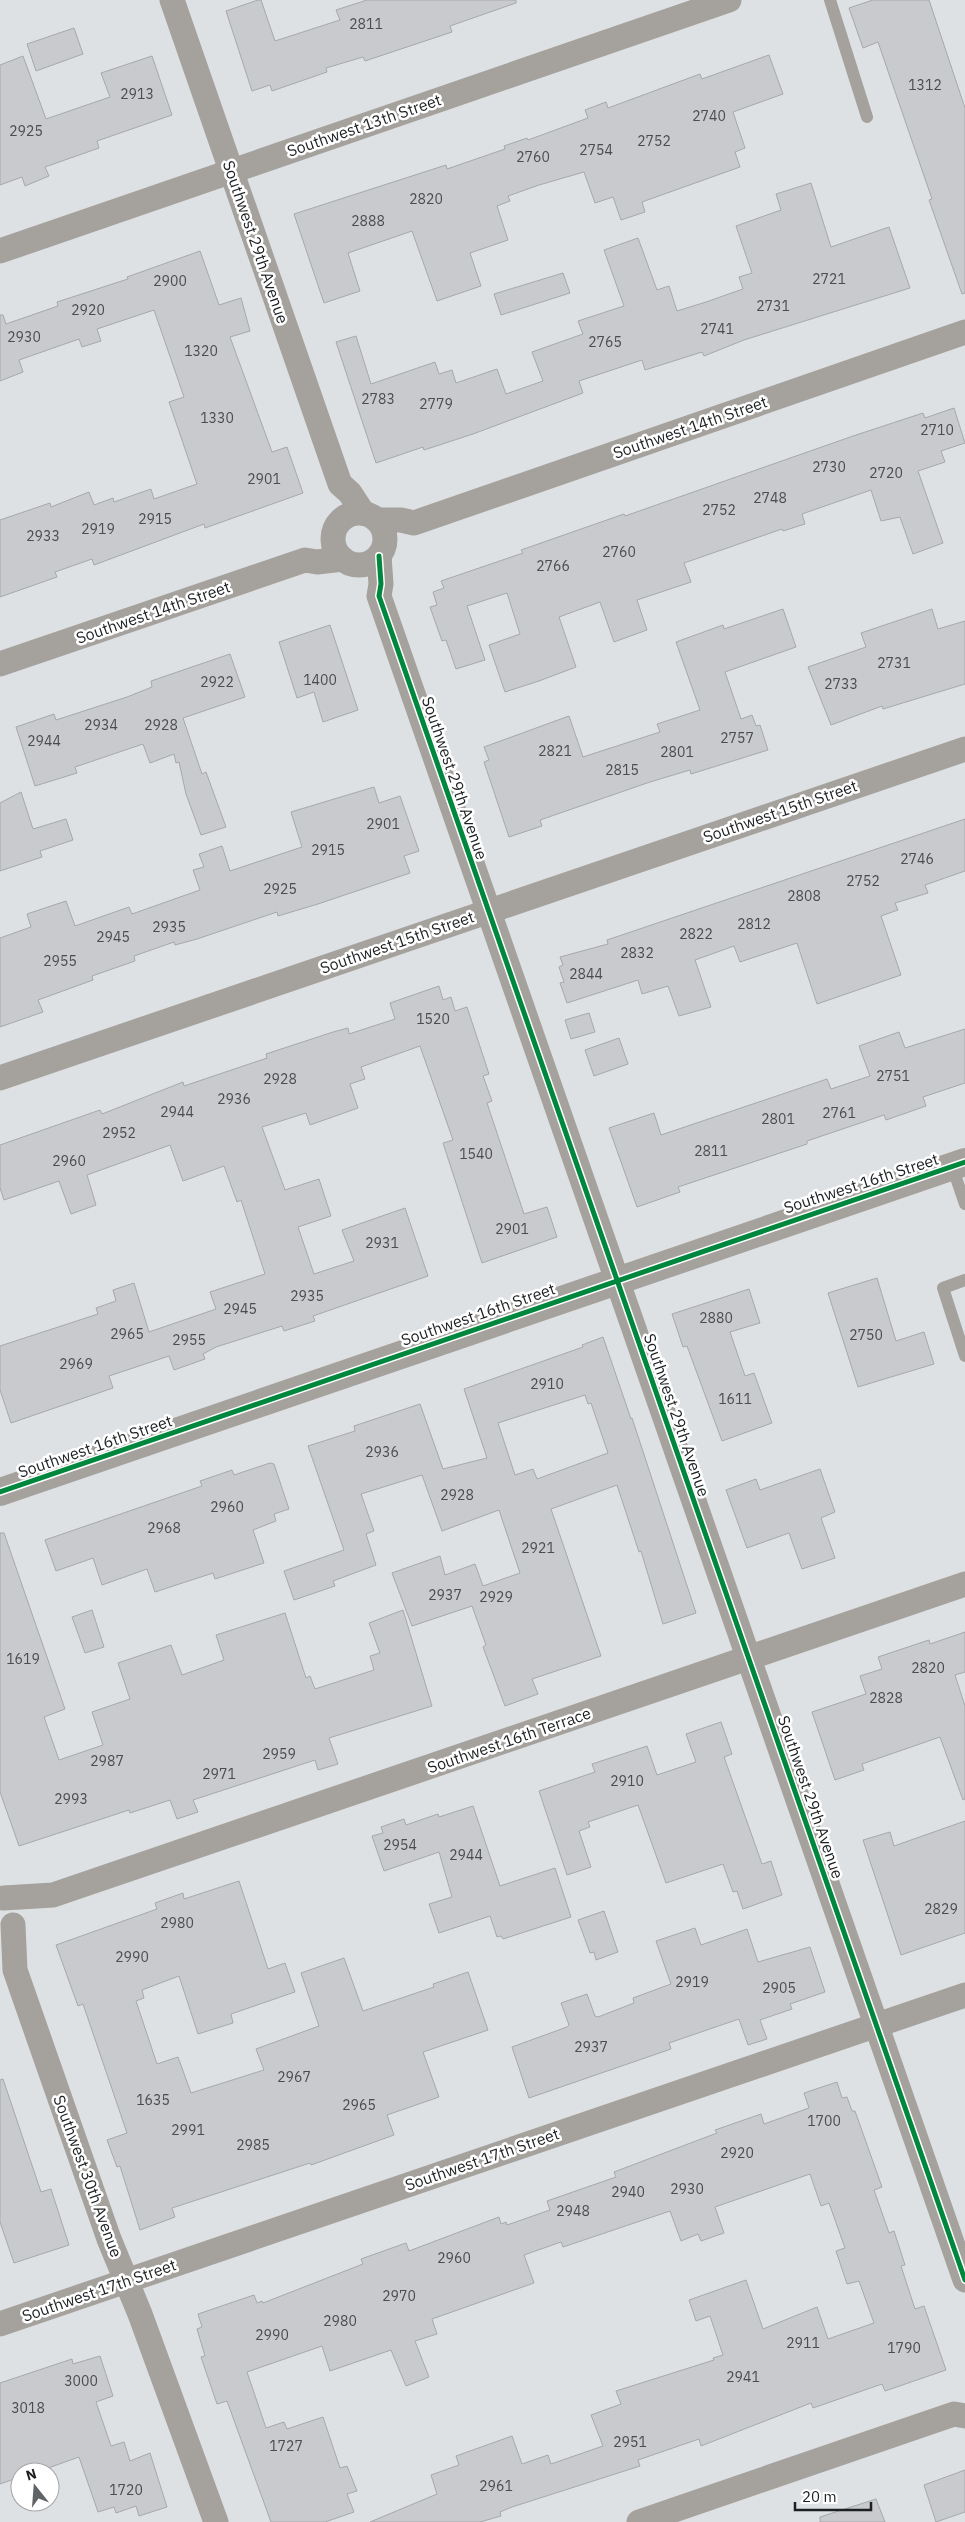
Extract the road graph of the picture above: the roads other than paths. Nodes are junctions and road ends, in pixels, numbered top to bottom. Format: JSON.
{"nodes":[{"id":1,"x":172,"y":0,"type":"edge"},
{"id":2,"x":729,"y":0,"type":"edge"},
{"id":3,"x":830,"y":0,"type":"edge"},
{"id":4,"x":867,"y":117,"type":"dead end"},
{"id":5,"x":231,"y":171,"type":"junction"},
{"id":6,"x":0,"y":251,"type":"edge"},
{"id":7,"x":965,"y":332,"type":"edge"},
{"id":8,"x":354,"y":522,"type":"junction"},
{"id":9,"x":414,"y":523,"type":"junction"},
{"id":10,"x":366,"y":556,"type":"junction"},
{"id":11,"x":306,"y":560,"type":"junction"},
{"id":12,"x":0,"y":664,"type":"edge"},
{"id":13,"x":965,"y":749,"type":"edge"},
{"id":14,"x":487,"y":911,"type":"junction"},
{"id":15,"x":0,"y":1078,"type":"edge"},
{"id":16,"x":959,"y":1164,"type":"edge"},
{"id":17,"x":965,"y":1204,"type":"edge"},
{"id":18,"x":615,"y":1280,"type":"junction"},
{"id":19,"x":965,"y":1280,"type":"edge"},
{"id":20,"x":965,"y":1356,"type":"edge"},
{"id":21,"x":0,"y":1492,"type":"edge"},
{"id":22,"x":965,"y":1584,"type":"edge"},
{"id":23,"x":750,"y":1658,"type":"junction"},
{"id":24,"x":53,"y":1896,"type":"junction"},
{"id":25,"x":2,"y":1897,"type":"edge"},
{"id":26,"x":9,"y":1927,"type":"edge"},
{"id":27,"x":8,"y":1961,"type":"edge"},
{"id":28,"x":965,"y":1995,"type":"edge"},
{"id":29,"x":876,"y":2025,"type":"junction"},
{"id":30,"x":126,"y":2280,"type":"junction"},
{"id":31,"x":965,"y":2280,"type":"edge"},
{"id":32,"x":0,"y":2324,"type":"edge"},
{"id":33,"x":961,"y":2410,"type":"edge"},
{"id":34,"x":216,"y":2522,"type":"edge"},
{"id":35,"x":639,"y":2522,"type":"edge"}],
"edges":[{"from":1,"to":5,"type":"street","name":"Southwest 29th Avenue"},
{"from":2,"to":5,"type":"street","name":"Southwest 13th Street"},
{"from":3,"to":4,"type":"lane"},
{"from":5,"to":6,"type":"street","name":"Southwest 13th Street"},
{"from":5,"to":8,"type":"street","name":"Southwest 29th Avenue"},
{"from":7,"to":9,"type":"street","name":"Southwest 14th Street"},
{"from":8,"to":9,"type":"street","name":"Southwest 14th Street"},
{"from":8,"to":10,"type":"street"},
{"from":8,"to":10,"type":"street"},
{"from":8,"to":11,"type":"street","name":"Southwest 14th Street"},
{"from":9,"to":10,"type":"street","name":"Southwest 14th Street"},
{"from":10,"to":11,"type":"street","name":"Southwest 14th Street"},
{"from":10,"to":14,"type":"street","name":"Southwest 29th Avenue"},
{"from":11,"to":12,"type":"street","name":"Southwest 14th Street"},
{"from":13,"to":14,"type":"street","name":"Southwest 15th Street"},
{"from":14,"to":15,"type":"street","name":"Southwest 15th Street"},
{"from":14,"to":18,"type":"street","name":"Southwest 29th Avenue"},
{"from":16,"to":17,"type":"lane"},
{"from":16,"to":18,"type":"street","name":"Southwest 16th Street"},
{"from":18,"to":21,"type":"street","name":"Southwest 16th Street"},
{"from":18,"to":23,"type":"street","name":"Southwest 29th Avenue"},
{"from":19,"to":20,"type":"lane"},
{"from":22,"to":23,"type":"street","name":"Southwest 16th Terrace"},
{"from":23,"to":24,"type":"street","name":"Southwest 16th Terrace"},
{"from":23,"to":29,"type":"street","name":"Southwest 29th Avenue"},
{"from":24,"to":25,"type":"street","name":"Southwest 16th Terrace"},
{"from":24,"to":26,"type":"street","name":"Southwest 16th Terrace"},
{"from":25,"to":26,"type":"street","name":"Southwest 30th Avenue"},
{"from":26,"to":27,"type":"street","name":"Southwest 30th Avenue"},
{"from":27,"to":30,"type":"street","name":"Southwest 30th Avenue"},
{"from":28,"to":29,"type":"street","name":"Southwest 17th Street"},
{"from":29,"to":30,"type":"street","name":"Southwest 17th Street"},
{"from":29,"to":31,"type":"street","name":"Southwest 29th Avenue"},
{"from":30,"to":32,"type":"street","name":"Southwest 17th Street"},
{"from":30,"to":34,"type":"street","name":"Southwest 30th Avenue"},
{"from":33,"to":35,"type":"street"}]}
